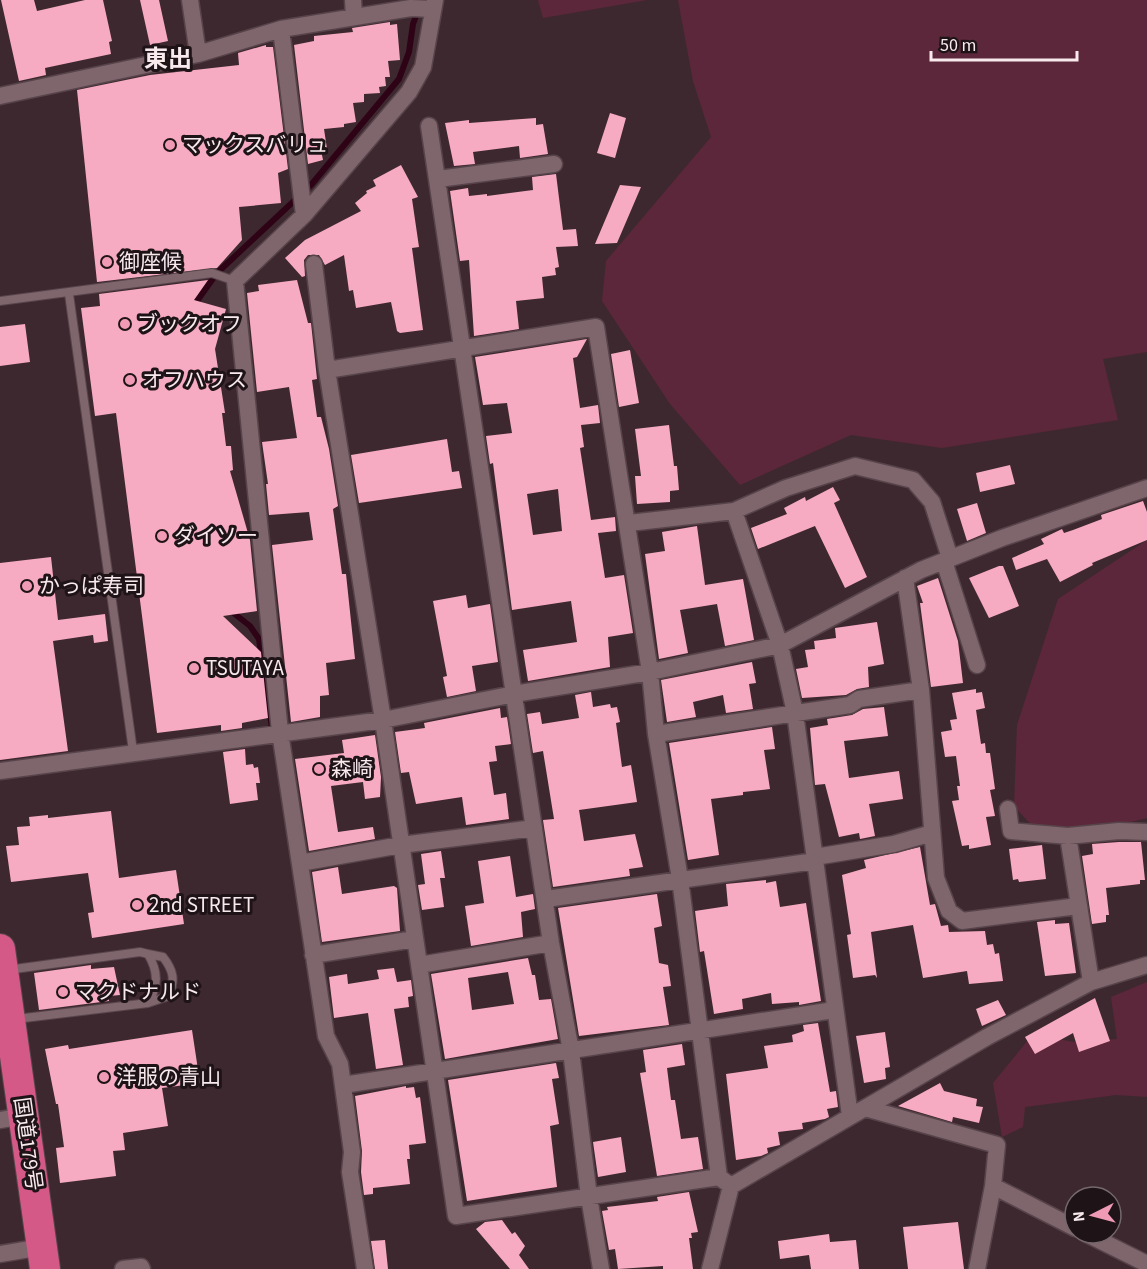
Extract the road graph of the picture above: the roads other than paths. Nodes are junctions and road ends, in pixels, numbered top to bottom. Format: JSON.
{"nodes":[{"id":1,"x":190,"y":0,"type":"edge"},
{"id":2,"x":433,"y":4,"type":"edge"},
{"id":3,"x":353,"y":8,"type":"edge"},
{"id":4,"x":281,"y":29,"type":"junction"},
{"id":5,"x":198,"y":54,"type":"junction"},
{"id":6,"x":0,"y":96,"type":"edge"},
{"id":7,"x":429,"y":126,"type":"dead end"},
{"id":8,"x":554,"y":164,"type":"dead end"},
{"id":9,"x":438,"y":178,"type":"junction"},
{"id":10,"x":304,"y":215,"type":"junction"},
{"id":11,"x":314,"y":264,"type":"dead end"},
{"id":12,"x":235,"y":281,"type":"junction"},
{"id":13,"x":69,"y":294,"type":"junction"},
{"id":14,"x":0,"y":302,"type":"edge"},
{"id":15,"x":462,"y":346,"type":"junction"},
{"id":16,"x":327,"y":370,"type":"junction"},
{"id":17,"x":1147,"y":488,"type":"edge"},
{"id":18,"x":734,"y":510,"type":"junction"},
{"id":19,"x":629,"y":524,"type":"junction"},
{"id":20,"x":947,"y":559,"type":"junction"},
{"id":21,"x":905,"y":579,"type":"junction"},
{"id":22,"x":780,"y":645,"type":"junction"},
{"id":23,"x":977,"y":665,"type":"dead end"},
{"id":24,"x":650,"y":672,"type":"junction"},
{"id":25,"x":921,"y":690,"type":"junction"},
{"id":26,"x":514,"y":694,"type":"junction"},
{"id":27,"x":795,"y":713,"type":"junction"},
{"id":28,"x":382,"y":720,"type":"junction"},
{"id":29,"x":280,"y":732,"type":"junction"},
{"id":30,"x":656,"y":734,"type":"junction"},
{"id":31,"x":133,"y":752,"type":"junction"},
{"id":32,"x":0,"y":771,"type":"edge"},
{"id":33,"x":1008,"y":809,"type":"dead end"},
{"id":34,"x":534,"y":828,"type":"junction"},
{"id":35,"x":1147,"y":832,"type":"edge"},
{"id":36,"x":932,"y":833,"type":"junction"},
{"id":37,"x":1068,"y":836,"type":"junction"},
{"id":38,"x":401,"y":845,"type":"junction"},
{"id":39,"x":815,"y":859,"type":"junction"},
{"id":40,"x":300,"y":863,"type":"junction"},
{"id":41,"x":680,"y":879,"type":"junction"},
{"id":42,"x":546,"y":899,"type":"junction"},
{"id":43,"x":1078,"y":906,"type":"junction"},
{"id":44,"x":415,"y":939,"type":"junction"},
{"id":45,"x":551,"y":943,"type":"junction"},
{"id":46,"x":148,"y":954,"type":"junction"},
{"id":47,"x":313,"y":955,"type":"junction"},
{"id":48,"x":2,"y":960,"type":"edge"},
{"id":49,"x":419,"y":964,"type":"junction"},
{"id":50,"x":1147,"y":965,"type":"edge"},
{"id":51,"x":1090,"y":982,"type":"junction"},
{"id":52,"x":148,"y":1003,"type":"junction"},
{"id":53,"x":834,"y":1010,"type":"junction"},
{"id":54,"x":10,"y":1019,"type":"junction"},
{"id":55,"x":701,"y":1030,"type":"junction"},
{"id":56,"x":572,"y":1051,"type":"junction"},
{"id":57,"x":435,"y":1072,"type":"junction"},
{"id":58,"x":9,"y":1077,"type":"edge"},
{"id":59,"x":343,"y":1084,"type":"junction"},
{"id":60,"x":865,"y":1108,"type":"junction"},
{"id":61,"x":850,"y":1116,"type":"junction"},
{"id":62,"x":12,"y":1118,"type":"edge"},
{"id":63,"x":725,"y":1181,"type":"junction"},
{"id":64,"x":993,"y":1186,"type":"junction"},
{"id":65,"x":589,"y":1197,"type":"junction"},
{"id":66,"x":1063,"y":1222,"type":"edge"},
{"id":67,"x":1109,"y":1245,"type":"edge"},
{"id":68,"x":0,"y":1254,"type":"edge"},
{"id":69,"x":43,"y":1258,"type":"edge"},
{"id":70,"x":1147,"y":1264,"type":"edge"},
{"id":71,"x":123,"y":1269,"type":"edge"},
{"id":72,"x":142,"y":1269,"type":"edge"},
{"id":73,"x":365,"y":1269,"type":"edge"},
{"id":74,"x":601,"y":1269,"type":"edge"},
{"id":75,"x":710,"y":1269,"type":"edge"},
{"id":76,"x":977,"y":1269,"type":"edge"}],
"edges":[{"from":1,"to":5,"type":"street"},
{"from":2,"to":3,"type":"street"},
{"from":2,"to":10,"type":"street"},
{"from":3,"to":4,"type":"street"},
{"from":4,"to":5,"type":"street"},
{"from":4,"to":10,"type":"street"},
{"from":5,"to":6,"type":"street"},
{"from":7,"to":9,"type":"street"},
{"from":8,"to":9,"type":"street"},
{"from":9,"to":15,"type":"street"},
{"from":10,"to":12,"type":"street"},
{"from":11,"to":16,"type":"street"},
{"from":12,"to":13,"type":"lane"},
{"from":12,"to":29,"type":"street"},
{"from":13,"to":14,"type":"lane"},
{"from":13,"to":31,"type":"lane"},
{"from":15,"to":16,"type":"street"},
{"from":15,"to":19,"type":"street"},
{"from":15,"to":26,"type":"street"},
{"from":16,"to":28,"type":"street"},
{"from":17,"to":20,"type":"street"},
{"from":18,"to":19,"type":"street"},
{"from":18,"to":20,"type":"street"},
{"from":18,"to":22,"type":"street"},
{"from":19,"to":24,"type":"street"},
{"from":20,"to":21,"type":"street"},
{"from":20,"to":23,"type":"street"},
{"from":21,"to":22,"type":"street"},
{"from":21,"to":25,"type":"street"},
{"from":22,"to":24,"type":"street"},
{"from":22,"to":27,"type":"street"},
{"from":24,"to":26,"type":"street"},
{"from":24,"to":30,"type":"street"},
{"from":25,"to":27,"type":"street"},
{"from":25,"to":36,"type":"street"},
{"from":26,"to":28,"type":"street"},
{"from":26,"to":34,"type":"street"},
{"from":27,"to":30,"type":"street"},
{"from":27,"to":39,"type":"street"},
{"from":28,"to":29,"type":"street"},
{"from":28,"to":38,"type":"street"},
{"from":29,"to":31,"type":"street"},
{"from":29,"to":40,"type":"street"},
{"from":30,"to":41,"type":"street"},
{"from":31,"to":32,"type":"street"},
{"from":33,"to":37,"type":"street"},
{"from":34,"to":38,"type":"street"},
{"from":34,"to":42,"type":"street"},
{"from":35,"to":37,"type":"street"},
{"from":36,"to":39,"type":"street"},
{"from":36,"to":43,"type":"street"},
{"from":37,"to":43,"type":"street"},
{"from":38,"to":40,"type":"street"},
{"from":38,"to":44,"type":"street"},
{"from":39,"to":41,"type":"street"},
{"from":39,"to":53,"type":"street"},
{"from":40,"to":47,"type":"street"},
{"from":41,"to":42,"type":"street"},
{"from":41,"to":55,"type":"street"},
{"from":42,"to":45,"type":"street"},
{"from":43,"to":51,"type":"street"},
{"from":44,"to":47,"type":"street"},
{"from":44,"to":49,"type":"street"},
{"from":45,"to":49,"type":"street"},
{"from":45,"to":56,"type":"street"},
{"from":46,"to":48,"type":"lane"},
{"from":46,"to":52,"type":"lane"},
{"from":46,"to":52,"type":"lane"},
{"from":47,"to":59,"type":"street"},
{"from":48,"to":54,"type":"highway","name":"国道179号"},
{"from":49,"to":57,"type":"street"},
{"from":50,"to":51,"type":"street"},
{"from":51,"to":60,"type":"street"},
{"from":52,"to":54,"type":"lane"},
{"from":53,"to":55,"type":"street"},
{"from":53,"to":61,"type":"street"},
{"from":54,"to":58,"type":"highway","name":"国道179号"},
{"from":55,"to":56,"type":"street"},
{"from":55,"to":63,"type":"street"},
{"from":56,"to":57,"type":"street"},
{"from":56,"to":65,"type":"street"},
{"from":57,"to":59,"type":"street"},
{"from":57,"to":65,"type":"street"},
{"from":58,"to":62,"type":"highway","name":"国道179号"},
{"from":59,"to":73,"type":"street"},
{"from":60,"to":61,"type":"street"},
{"from":60,"to":64,"type":"street"},
{"from":61,"to":63,"type":"street"},
{"from":62,"to":69,"type":"highway","name":"国道179号"},
{"from":63,"to":65,"type":"street"},
{"from":63,"to":75,"type":"street"},
{"from":64,"to":66,"type":"street"},
{"from":64,"to":76,"type":"street"},
{"from":65,"to":74,"type":"street"},
{"from":67,"to":70,"type":"street"},
{"from":68,"to":69,"type":"street"},
{"from":71,"to":72,"type":"street"}]}
